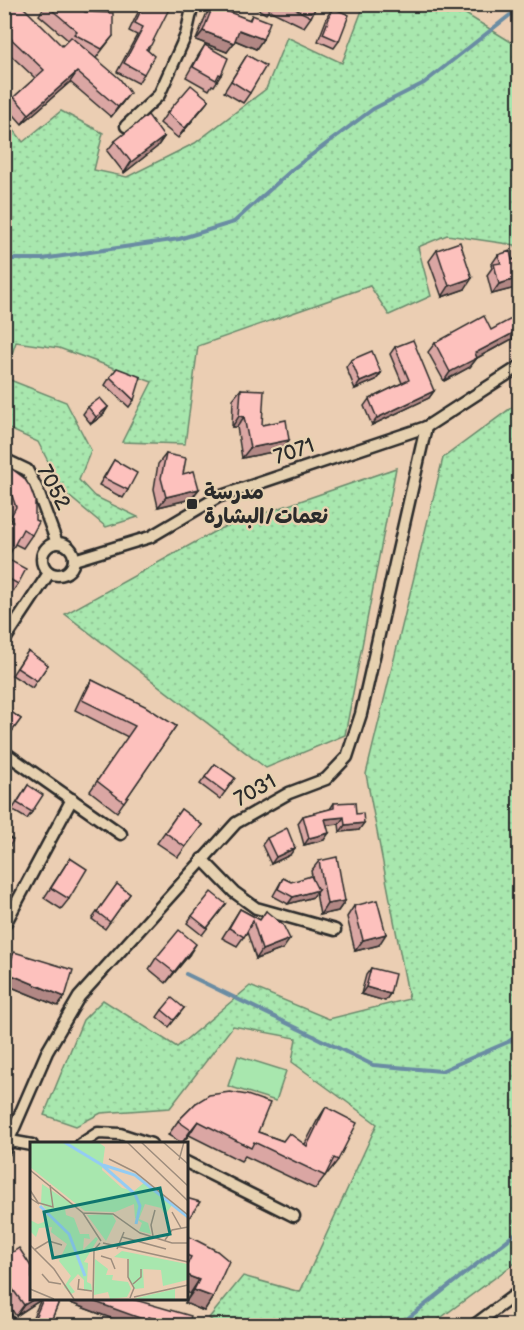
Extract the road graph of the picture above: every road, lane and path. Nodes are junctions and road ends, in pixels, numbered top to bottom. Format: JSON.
{"nodes":[{"id":1,"x":193,"y":4,"type":"edge"},
{"id":2,"x":126,"y":126,"type":"dead end"},
{"id":3,"x":519,"y":366,"type":"edge"},
{"id":4,"x":426,"y":427,"type":"junction"},
{"id":5,"x":4,"y":459,"type":"edge"},
{"id":6,"x":57,"y":543,"type":"junction"},
{"id":7,"x":74,"y":560,"type":"junction"},
{"id":8,"x":49,"y":573,"type":"junction"},
{"id":9,"x":4,"y":641,"type":"edge"},
{"id":10,"x":4,"y":752,"type":"edge"},
{"id":11,"x":72,"y":799,"type":"junction"},
{"id":12,"x":121,"y":834,"type":"dead end"},
{"id":13,"x":202,"y":859,"type":"junction"},
{"id":14,"x":4,"y":926,"type":"edge"},
{"id":15,"x":335,"y":930,"type":"dead end"},
{"id":16,"x":84,"y":1142,"type":"edge"},
{"id":17,"x":145,"y":1142,"type":"edge"},
{"id":18,"x":30,"y":1145,"type":"edge"},
{"id":19,"x":7,"y":1146,"type":"edge"},
{"id":20,"x":188,"y":1163,"type":"edge"},
{"id":21,"x":294,"y":1216,"type":"dead end"},
{"id":22,"x":519,"y":1291,"type":"edge"},
{"id":23,"x":4,"y":1315,"type":"edge"},
{"id":24,"x":11,"y":1326,"type":"edge"},
{"id":25,"x":473,"y":1326,"type":"edge"}],
"edges":[{"from":1,"to":2,"type":"street"},
{"from":3,"to":4,"type":"street","name":"7071"},
{"from":4,"to":7,"type":"street","name":"7071"},
{"from":4,"to":13,"type":"street","name":"7031"},
{"from":5,"to":6,"type":"street","name":"7052"},
{"from":6,"to":7,"type":"street"},
{"from":6,"to":8,"type":"street"},
{"from":7,"to":8,"type":"street"},
{"from":8,"to":9,"type":"street"},
{"from":10,"to":11,"type":"street"},
{"from":11,"to":12,"type":"street"},
{"from":11,"to":14,"type":"street"},
{"from":13,"to":15,"type":"street"},
{"from":13,"to":19,"type":"street","name":"7031"},
{"from":16,"to":17,"type":"street"},
{"from":18,"to":19,"type":"street"},
{"from":20,"to":21,"type":"street"},
{"from":22,"to":25,"type":"street"},
{"from":23,"to":24,"type":"street"}]}
